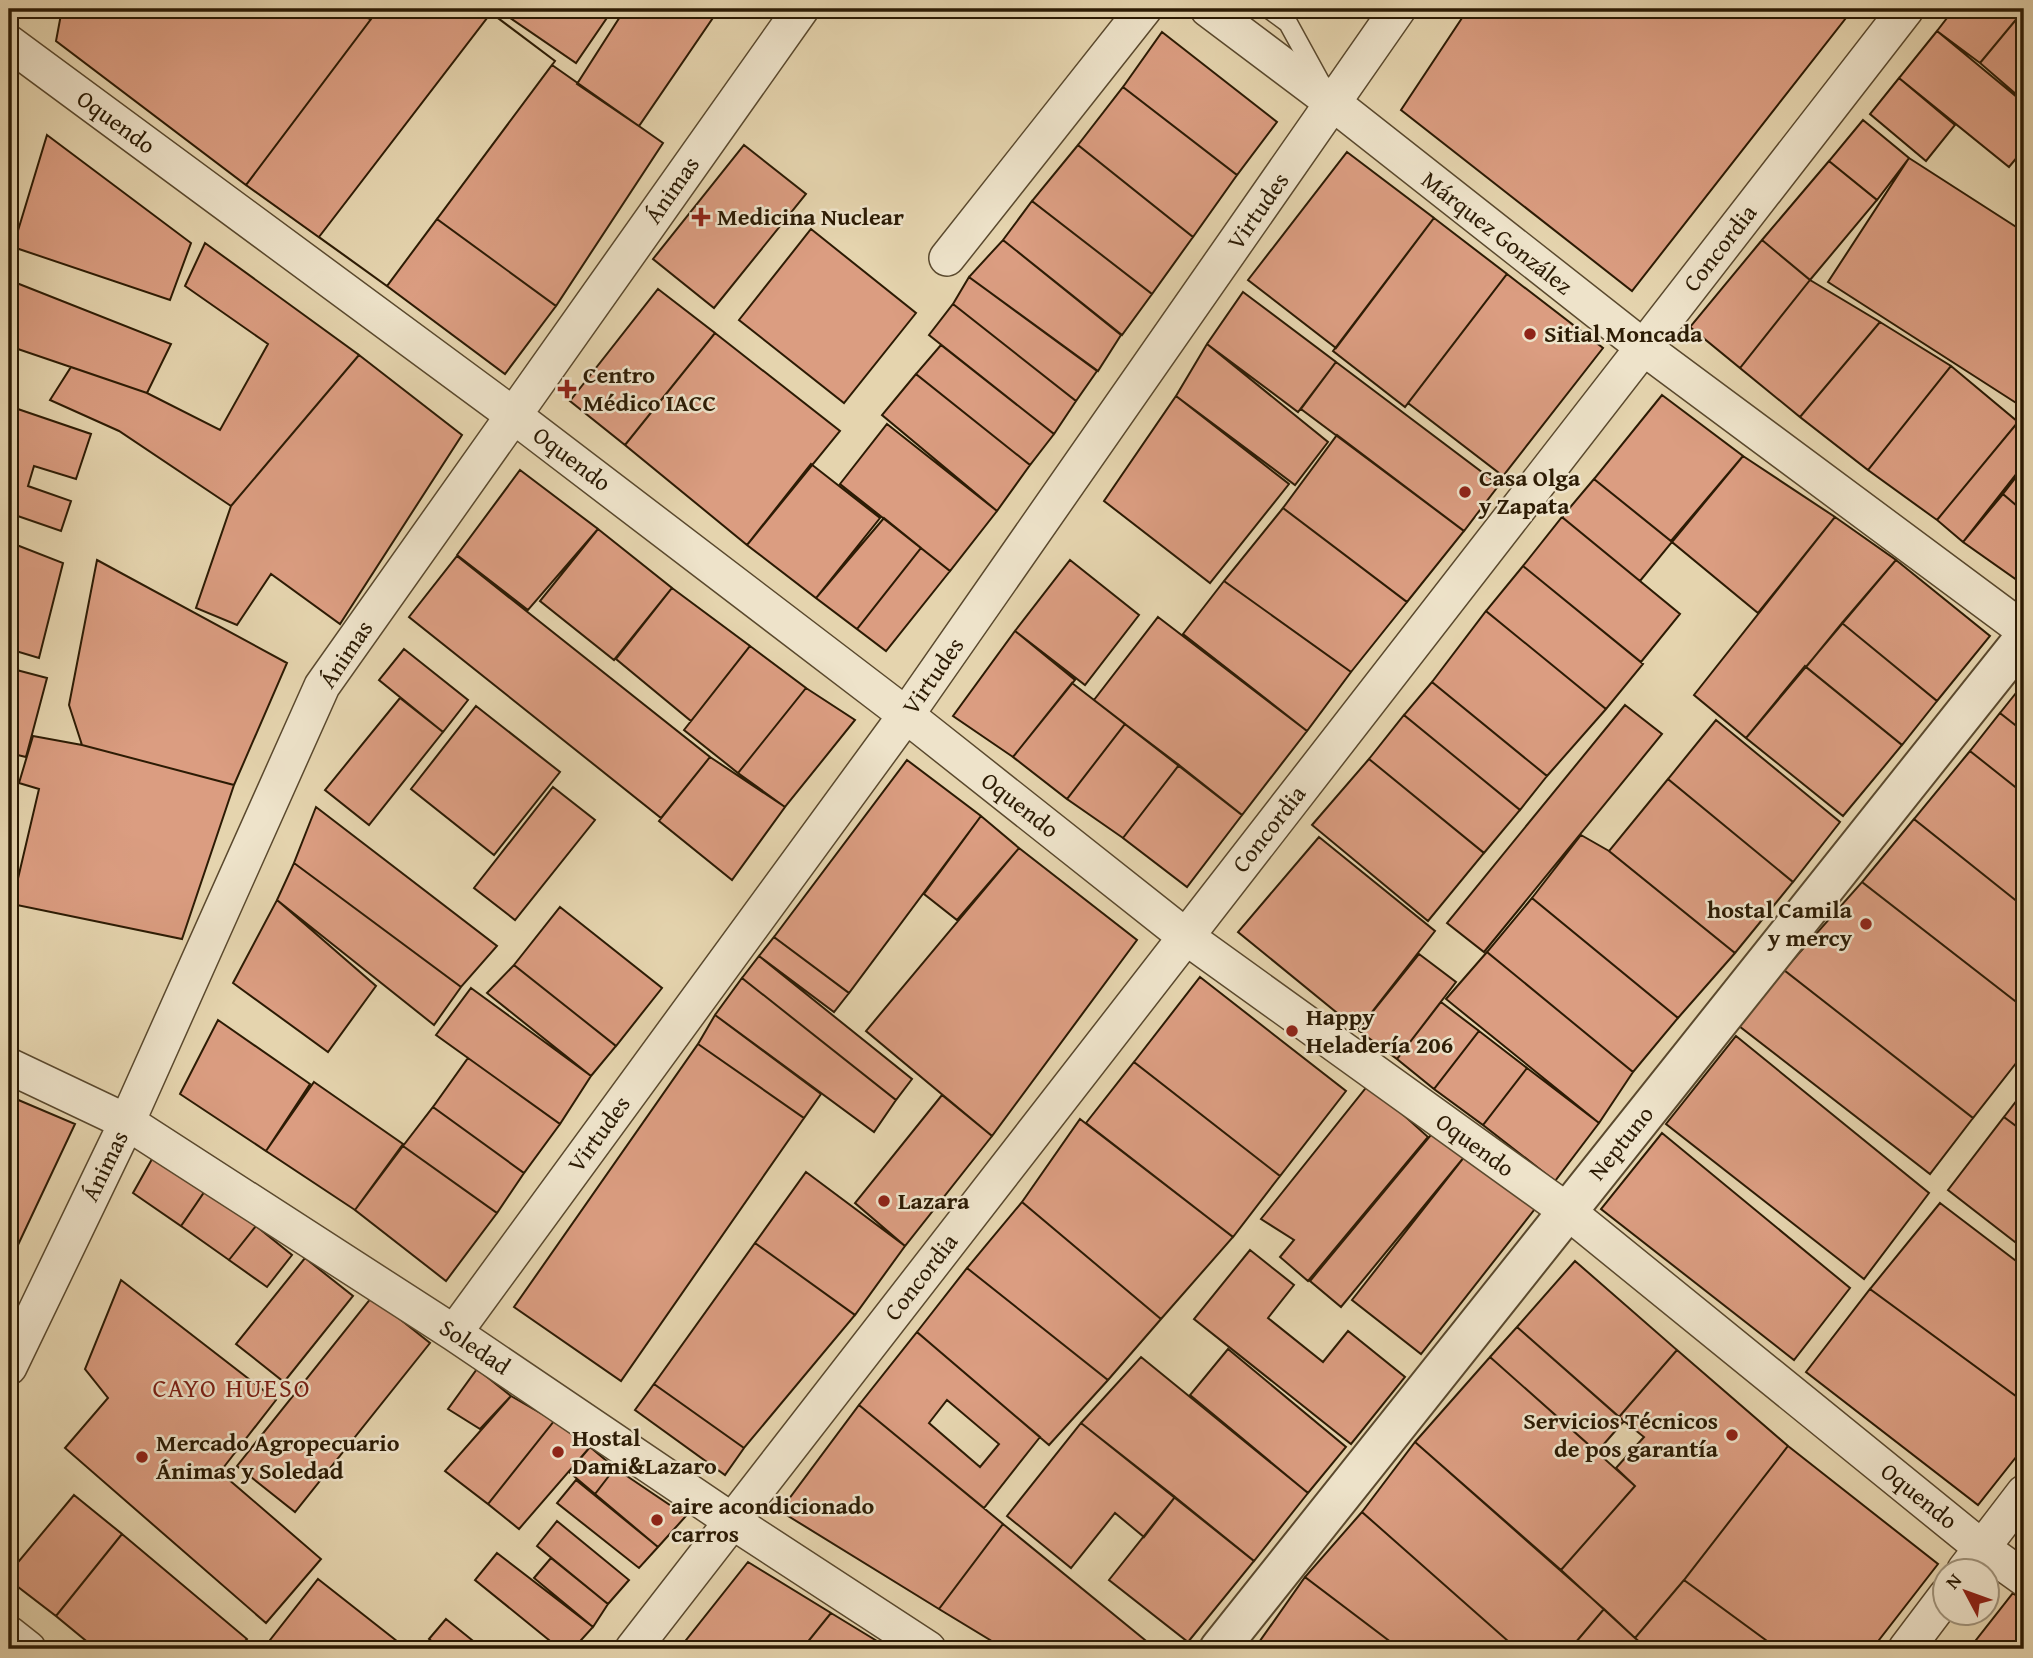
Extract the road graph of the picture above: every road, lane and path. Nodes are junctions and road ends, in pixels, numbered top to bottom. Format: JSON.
{"nodes":[{"id":1,"x":801,"y":9,"type":"edge"},
{"id":2,"x":1144,"y":9,"type":"edge"},
{"id":3,"x":1208,"y":9,"type":"edge"},
{"id":4,"x":1269,"y":9,"type":"edge"},
{"id":5,"x":1398,"y":9,"type":"edge"},
{"id":6,"x":1906,"y":9,"type":"edge"},
{"id":7,"x":9,"y":43,"type":"edge"},
{"id":8,"x":1333,"y":103,"type":"junction"},
{"id":9,"x":947,"y":258,"type":"dead end"},
{"id":10,"x":1643,"y":347,"type":"junction"},
{"id":11,"x":513,"y":415,"type":"junction"},
{"id":12,"x":2024,"y":631,"type":"edge"},
{"id":13,"x":2024,"y":638,"type":"edge"},
{"id":14,"x":906,"y":715,"type":"junction"},
{"id":15,"x":1185,"y":936,"type":"junction"},
{"id":16,"x":9,"y":1066,"type":"edge"},
{"id":17,"x":127,"y":1122,"type":"junction"},
{"id":18,"x":1567,"y":1211,"type":"junction"},
{"id":19,"x":454,"y":1333,"type":"junction"},
{"id":20,"x":9,"y":1367,"type":"edge"},
{"id":21,"x":2024,"y":1493,"type":"edge"},
{"id":22,"x":732,"y":1521,"type":"junction"},
{"id":23,"x":1970,"y":1556,"type":"edge"},
{"id":24,"x":1976,"y":1556,"type":"edge"},
{"id":25,"x":2002,"y":1570,"type":"edge"},
{"id":26,"x":2024,"y":1578,"type":"edge"},
{"id":27,"x":1932,"y":1614,"type":"edge"},
{"id":28,"x":9,"y":1634,"type":"edge"},
{"id":29,"x":29,"y":1649,"type":"edge"},
{"id":30,"x":633,"y":1649,"type":"edge"},
{"id":31,"x":928,"y":1649,"type":"edge"},
{"id":32,"x":1219,"y":1649,"type":"edge"},
{"id":33,"x":1906,"y":1649,"type":"edge"}],
"edges":[{"from":1,"to":11,"type":"street","name":"Ánimas"},
{"from":2,"to":9,"type":"street"},
{"from":3,"to":8,"type":"street","name":"Márquez González"},
{"from":4,"to":8,"type":"lane"},
{"from":5,"to":8,"type":"street","name":"Virtudes"},
{"from":6,"to":10,"type":"street","name":"Concordia"},
{"from":7,"to":11,"type":"street","name":"Oquendo"},
{"from":8,"to":10,"type":"street","name":"Márquez González"},
{"from":8,"to":14,"type":"street","name":"Virtudes"},
{"from":10,"to":12,"type":"street","name":"Márquez González"},
{"from":10,"to":15,"type":"street","name":"Concordia"},
{"from":11,"to":14,"type":"street","name":"Oquendo"},
{"from":11,"to":17,"type":"street","name":"Ánimas"},
{"from":13,"to":18,"type":"street","name":"Neptuno"},
{"from":14,"to":15,"type":"street","name":"Oquendo"},
{"from":14,"to":19,"type":"street","name":"Virtudes"},
{"from":15,"to":18,"type":"street","name":"Oquendo"},
{"from":15,"to":22,"type":"street","name":"Concordia"},
{"from":16,"to":17,"type":"street","name":"Soledad"},
{"from":17,"to":19,"type":"street","name":"Soledad"},
{"from":17,"to":20,"type":"street","name":"Ánimas"},
{"from":18,"to":23,"type":"street","name":"Oquendo"},
{"from":18,"to":32,"type":"street","name":"Neptuno"},
{"from":19,"to":22,"type":"street","name":"Soledad"},
{"from":21,"to":24,"type":"street"},
{"from":22,"to":30,"type":"street","name":"Concordia"},
{"from":22,"to":31,"type":"street","name":"Soledad"},
{"from":25,"to":26,"type":"street","name":"Oquendo"},
{"from":27,"to":33,"type":"street"},
{"from":28,"to":29,"type":"street"}]}
